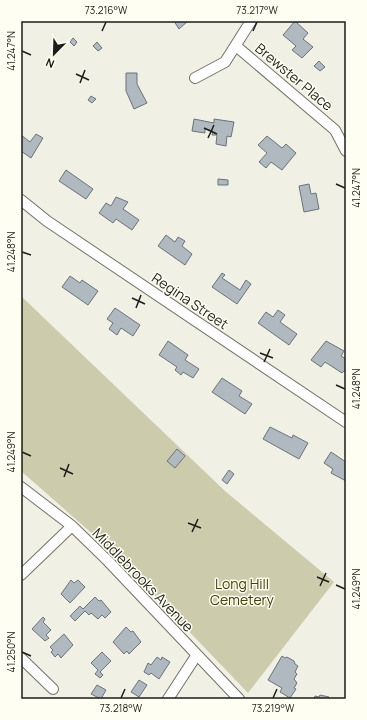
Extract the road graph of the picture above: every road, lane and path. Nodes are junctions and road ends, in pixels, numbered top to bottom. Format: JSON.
{"nodes":[{"id":1,"x":251,"y":21,"type":"edge"},
{"id":2,"x":236,"y":46,"type":"junction"},
{"id":3,"x":195,"y":78,"type":"dead end"},
{"id":4,"x":346,"y":151,"type":"edge"},
{"id":5,"x":21,"y":200,"type":"edge"},
{"id":6,"x":346,"y":422,"type":"edge"},
{"id":7,"x":21,"y":487,"type":"edge"},
{"id":8,"x":72,"y":526,"type":"junction"},
{"id":9,"x":21,"y":575,"type":"edge"},
{"id":10,"x":196,"y":656,"type":"junction"},
{"id":11,"x":21,"y":658,"type":"edge"},
{"id":12,"x":53,"y":689,"type":"dead end"},
{"id":13,"x":168,"y":699,"type":"edge"},
{"id":14,"x":239,"y":699,"type":"edge"}],
"edges":[{"from":1,"to":2,"type":"street"},
{"from":2,"to":3,"type":"street"},
{"from":2,"to":4,"type":"street","name":"Brewster Place"},
{"from":5,"to":6,"type":"street","name":"Regina Street"},
{"from":7,"to":8,"type":"street","name":"Middlebrooks Avenue"},
{"from":8,"to":9,"type":"street"},
{"from":8,"to":10,"type":"street","name":"Middlebrooks Avenue"},
{"from":10,"to":13,"type":"street"},
{"from":10,"to":14,"type":"street","name":"Middlebrooks Avenue"},
{"from":11,"to":12,"type":"street"}]}
